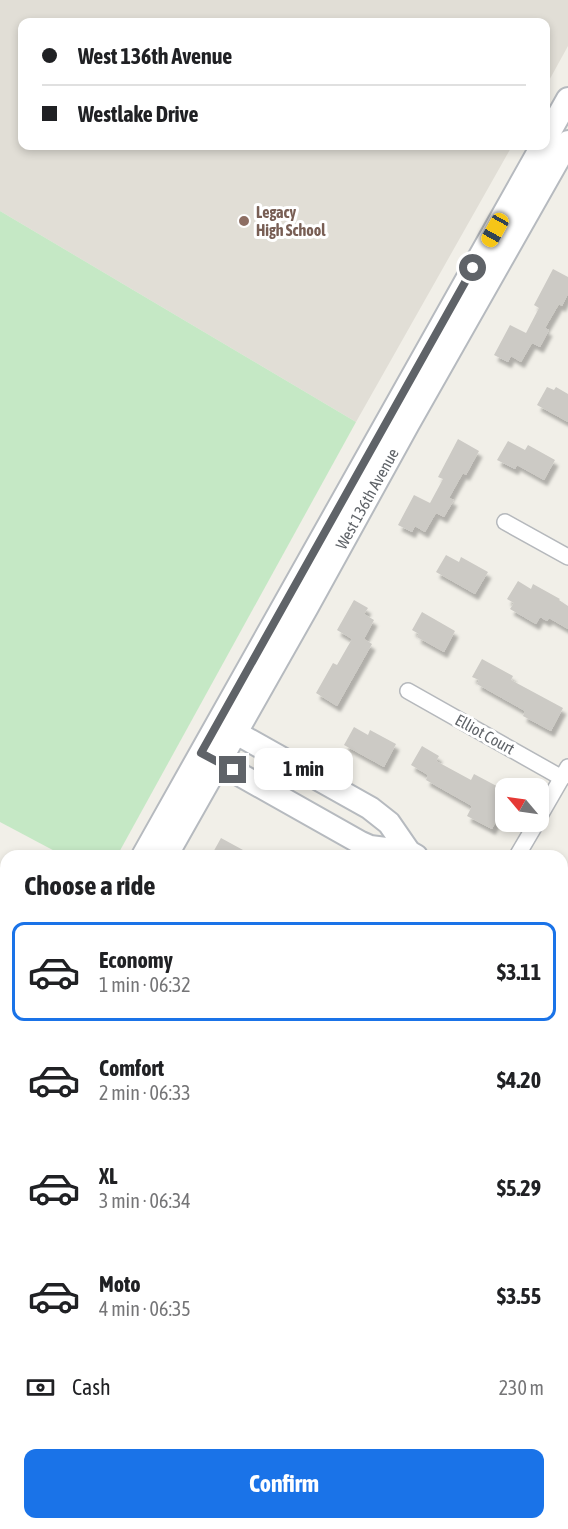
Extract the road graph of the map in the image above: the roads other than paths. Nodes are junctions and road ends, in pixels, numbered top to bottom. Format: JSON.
{"nodes":[{"id":1,"x":568,"y":99,"type":"edge"},
{"id":2,"x":550,"y":131,"type":"edge"},
{"id":3,"x":568,"y":142,"type":"edge"},
{"id":4,"x":540,"y":150,"type":"edge"},
{"id":5,"x":505,"y":522,"type":"dead end"},
{"id":6,"x":568,"y":557,"type":"edge"},
{"id":7,"x":408,"y":691,"type":"dead end"},
{"id":8,"x":226,"y":728,"type":"junction"},
{"id":9,"x":210,"y":758,"type":"junction"},
{"id":10,"x":565,"y":772,"type":"edge"},
{"id":11,"x":549,"y":800,"type":"edge"},
{"id":12,"x":531,"y":832,"type":"edge"},
{"id":13,"x":147,"y":850,"type":"edge"},
{"id":14,"x":169,"y":850,"type":"edge"},
{"id":15,"x":388,"y":850,"type":"edge"},
{"id":16,"x":409,"y":850,"type":"edge"},
{"id":17,"x":520,"y":850,"type":"edge"}],
"edges":[{"from":1,"to":2,"type":"main road"},
{"from":3,"to":8,"type":"main road","name":"West 136th Avenue"},
{"from":4,"to":8,"type":"main road","name":"West 136th Avenue"},
{"from":5,"to":6,"type":"street"},
{"from":7,"to":10,"type":"street","name":"Elliot Court"},
{"from":8,"to":9,"type":"main road","name":"West 136th Avenue"},
{"from":8,"to":16,"type":"main road"},
{"from":9,"to":13,"type":"main road","name":"West 136th Avenue"},
{"from":9,"to":14,"type":"main road","name":"West 136th Avenue"},
{"from":9,"to":15,"type":"main road"},
{"from":10,"to":11,"type":"street"},
{"from":12,"to":17,"type":"street"}]}
